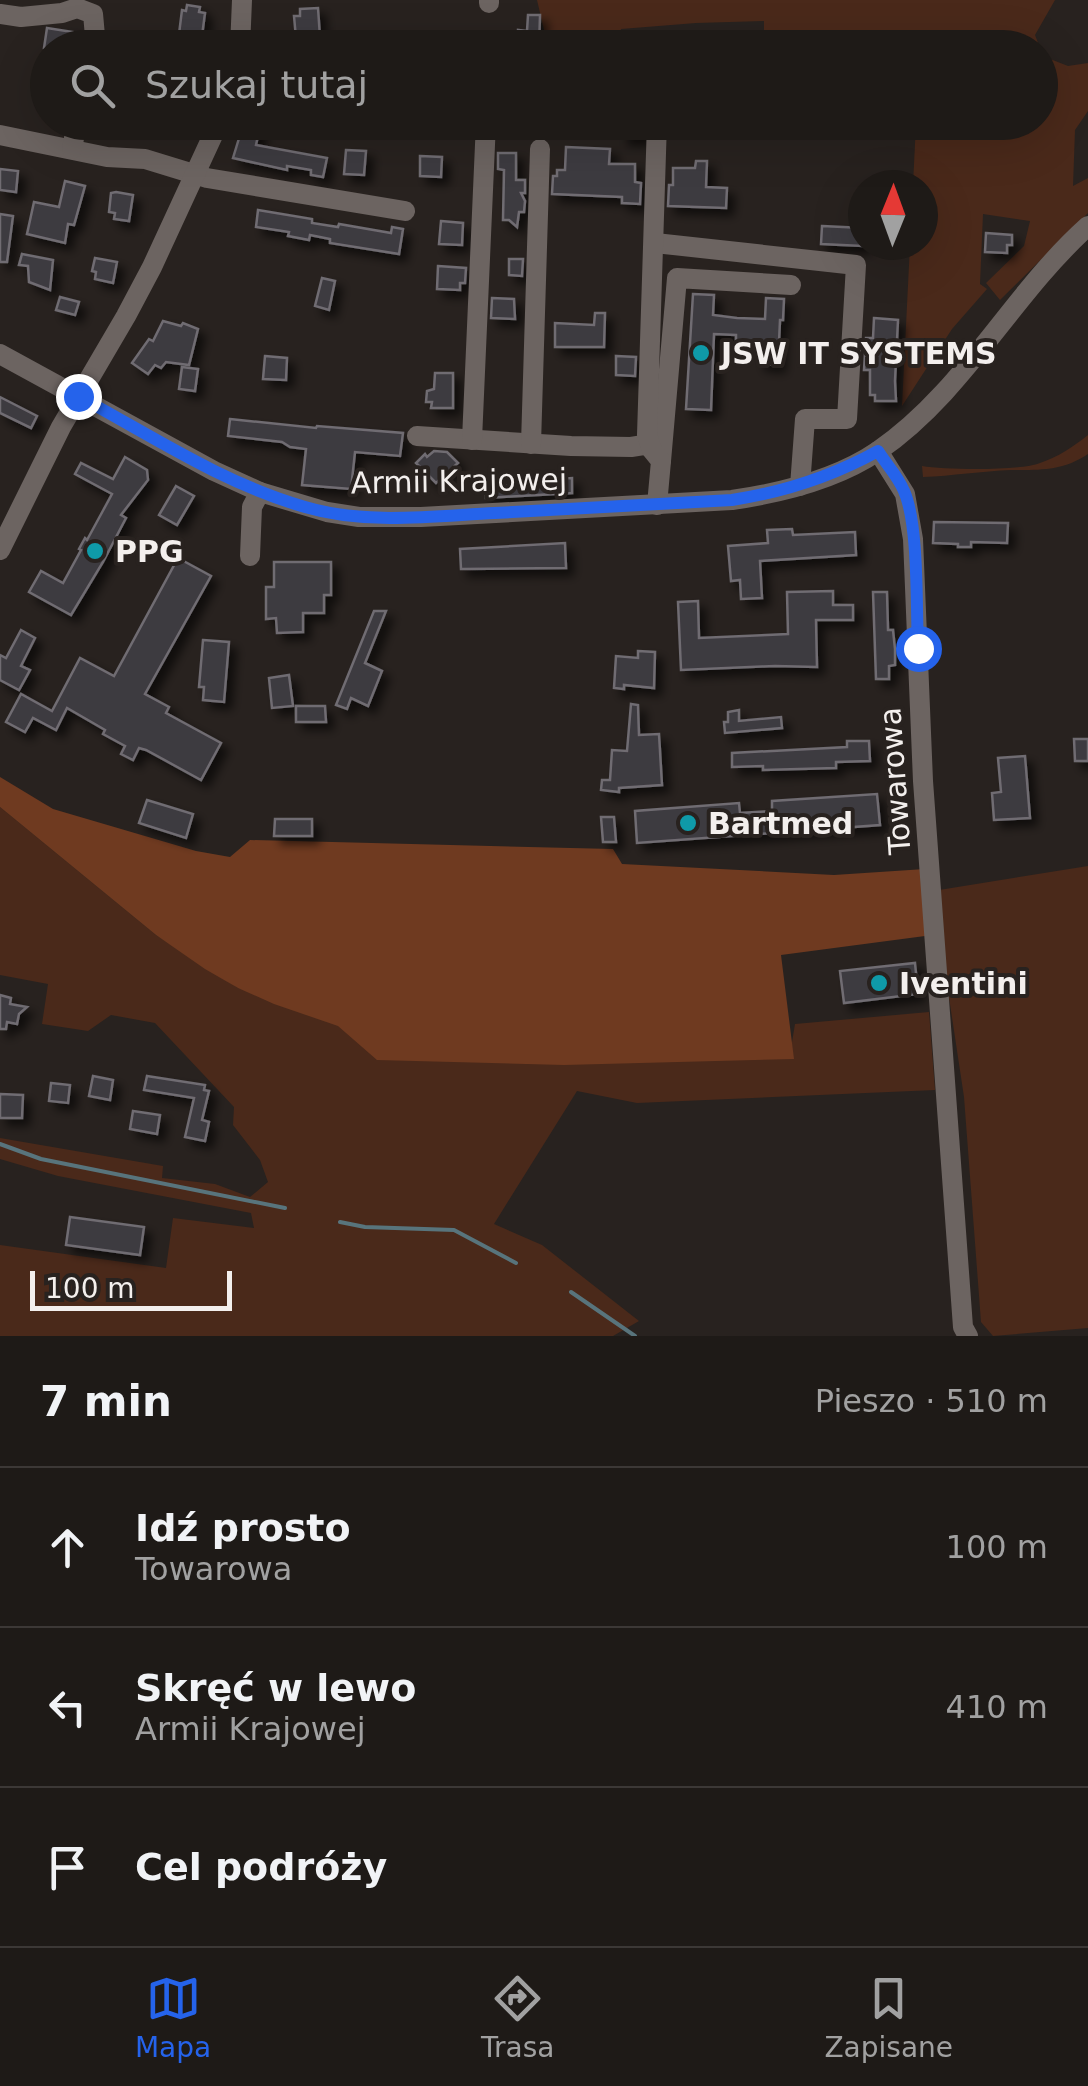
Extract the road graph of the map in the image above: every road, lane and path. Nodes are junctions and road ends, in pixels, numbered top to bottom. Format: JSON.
{"nodes":[{"id":1,"x":242,"y":0,"type":"edge"},
{"id":2,"x":0,"y":14,"type":"edge"},
{"id":3,"x":94,"y":30,"type":"edge"},
{"id":4,"x":241,"y":30,"type":"edge"},
{"id":5,"x":0,"y":135,"type":"edge"},
{"id":6,"x":74,"y":140,"type":"edge"},
{"id":7,"x":211,"y":140,"type":"edge"},
{"id":8,"x":485,"y":140,"type":"edge"},
{"id":9,"x":657,"y":140,"type":"edge"},
{"id":10,"x":72,"y":149,"type":"junction"},
{"id":11,"x":540,"y":149,"type":"dead end"},
{"id":12,"x":196,"y":175,"type":"junction"},
{"id":13,"x":405,"y":210,"type":"dead end"},
{"id":14,"x":1088,"y":226,"type":"edge"},
{"id":15,"x":655,"y":243,"type":"junction"},
{"id":16,"x":791,"y":286,"type":"dead end"},
{"id":17,"x":0,"y":354,"type":"edge"},
{"id":18,"x":78,"y":396,"type":"junction"},
{"id":19,"x":418,"y":436,"type":"dead end"},
{"id":20,"x":472,"y":440,"type":"junction"},
{"id":21,"x":531,"y":444,"type":"junction"},
{"id":22,"x":878,"y":451,"type":"junction"},
{"id":23,"x":655,"y":452,"type":"junction"},
{"id":24,"x":800,"y":486,"type":"junction"},
{"id":25,"x":260,"y":492,"type":"junction"},
{"id":26,"x":657,"y":505,"type":"junction"},
{"id":27,"x":0,"y":550,"type":"edge"},
{"id":28,"x":250,"y":556,"type":"dead end"},
{"id":29,"x":968,"y":1336,"type":"edge"}],
"edges":[{"from":1,"to":4,"type":"street"},
{"from":2,"to":3,"type":"street"},
{"from":5,"to":10,"type":"street"},
{"from":6,"to":10,"type":"street"},
{"from":7,"to":12,"type":"street"},
{"from":8,"to":20,"type":"street"},
{"from":9,"to":15,"type":"street"},
{"from":10,"to":12,"type":"street"},
{"from":11,"to":21,"type":"street"},
{"from":12,"to":13,"type":"street"},
{"from":12,"to":18,"type":"street"},
{"from":14,"to":22,"type":"street","name":"Armii Krajowej"},
{"from":15,"to":23,"type":"street"},
{"from":15,"to":24,"type":"street"},
{"from":16,"to":23,"type":"street"},
{"from":17,"to":18,"type":"street","name":"Armii Krajowej"},
{"from":18,"to":25,"type":"street","name":"Armii Krajowej"},
{"from":18,"to":27,"type":"street"},
{"from":19,"to":20,"type":"street"},
{"from":20,"to":21,"type":"street"},
{"from":21,"to":23,"type":"street"},
{"from":22,"to":24,"type":"street","name":"Armii Krajowej"},
{"from":22,"to":29,"type":"street","name":"Towarowa"},
{"from":23,"to":26,"type":"street"},
{"from":24,"to":26,"type":"street","name":"Armii Krajowej"},
{"from":25,"to":26,"type":"street","name":"Armii Krajowej"},
{"from":25,"to":28,"type":"street"}]}
